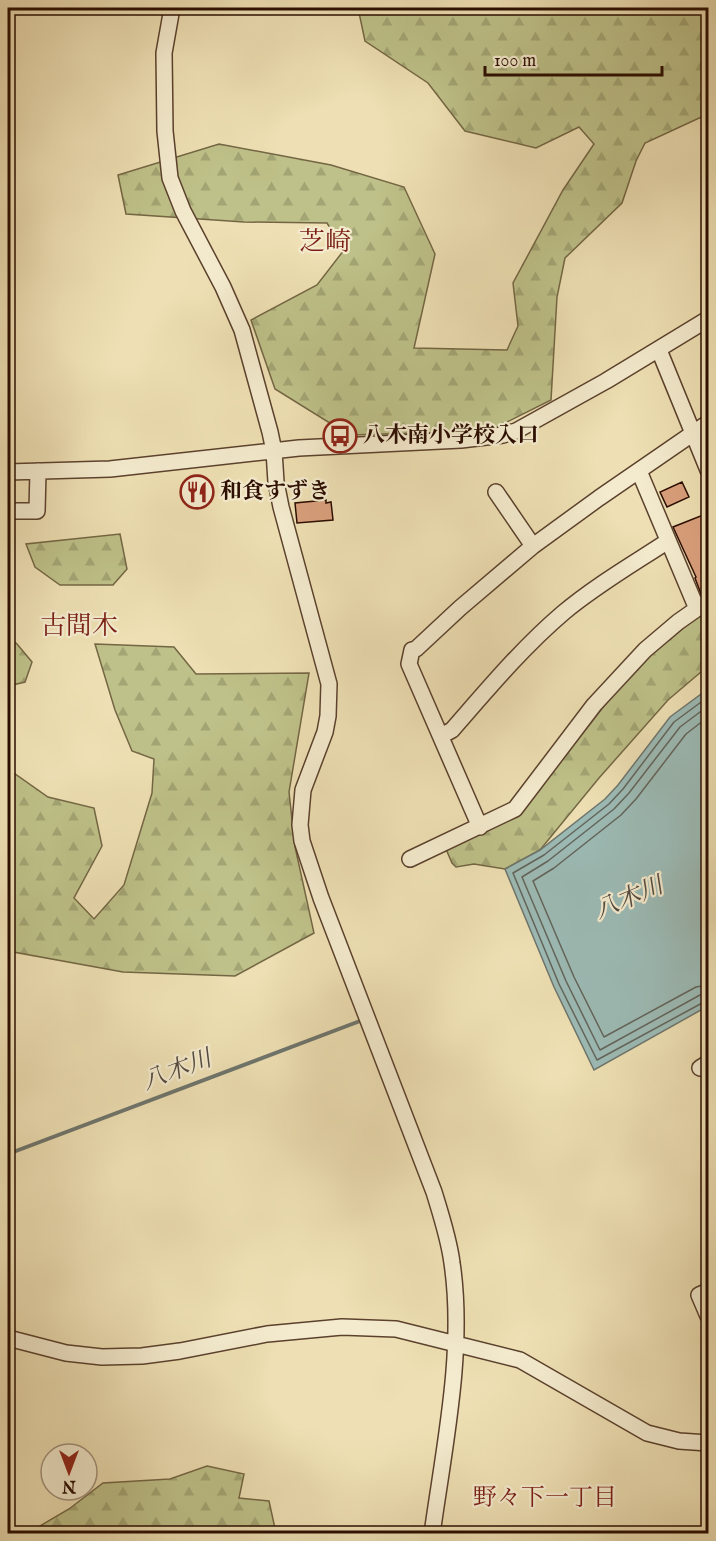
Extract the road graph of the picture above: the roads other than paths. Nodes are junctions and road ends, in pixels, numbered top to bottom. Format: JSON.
{"nodes":[{"id":1,"x":172,"y":8,"type":"edge"},
{"id":2,"x":708,"y":319,"type":"edge"},
{"id":3,"x":659,"y":350,"type":"junction"},
{"id":4,"x":708,"y":423,"type":"edge"},
{"id":5,"x":693,"y":433,"type":"junction"},
{"id":6,"x":274,"y":451,"type":"junction"},
{"id":7,"x":708,"y":470,"type":"edge"},
{"id":8,"x":38,"y":471,"type":"junction"},
{"id":9,"x":639,"y":471,"type":"junction"},
{"id":10,"x":8,"y":472,"type":"edge"},
{"id":11,"x":496,"y":492,"type":"dead end"},
{"id":12,"x":8,"y":512,"type":"edge"},
{"id":13,"x":669,"y":541,"type":"junction"},
{"id":14,"x":533,"y":546,"type":"junction"},
{"id":15,"x":703,"y":605,"type":"edge"},
{"id":16,"x":441,"y":736,"type":"junction"},
{"id":17,"x":480,"y":826,"type":"junction"},
{"id":18,"x":410,"y":859,"type":"dead end"},
{"id":19,"x":708,"y":1291,"type":"edge"},
{"id":20,"x":708,"y":1316,"type":"edge"},
{"id":21,"x":8,"y":1338,"type":"edge"},
{"id":22,"x":454,"y":1344,"type":"junction"},
{"id":23,"x":708,"y":1443,"type":"edge"},
{"id":24,"x":432,"y":1533,"type":"edge"}],
"edges":[{"from":1,"to":6,"type":"street"},
{"from":2,"to":3,"type":"street"},
{"from":3,"to":5,"type":"street"},
{"from":3,"to":6,"type":"street"},
{"from":4,"to":5,"type":"street"},
{"from":5,"to":7,"type":"street"},
{"from":5,"to":9,"type":"street"},
{"from":6,"to":8,"type":"street"},
{"from":6,"to":22,"type":"street"},
{"from":8,"to":10,"type":"street"},
{"from":8,"to":12,"type":"street"},
{"from":9,"to":13,"type":"street"},
{"from":9,"to":14,"type":"street"},
{"from":11,"to":14,"type":"street"},
{"from":13,"to":15,"type":"street"},
{"from":13,"to":16,"type":"street"},
{"from":14,"to":16,"type":"street"},
{"from":15,"to":17,"type":"street"},
{"from":16,"to":17,"type":"street"},
{"from":17,"to":18,"type":"street"},
{"from":19,"to":20,"type":"street"},
{"from":21,"to":22,"type":"street"},
{"from":22,"to":23,"type":"street"},
{"from":22,"to":24,"type":"street"}]}
